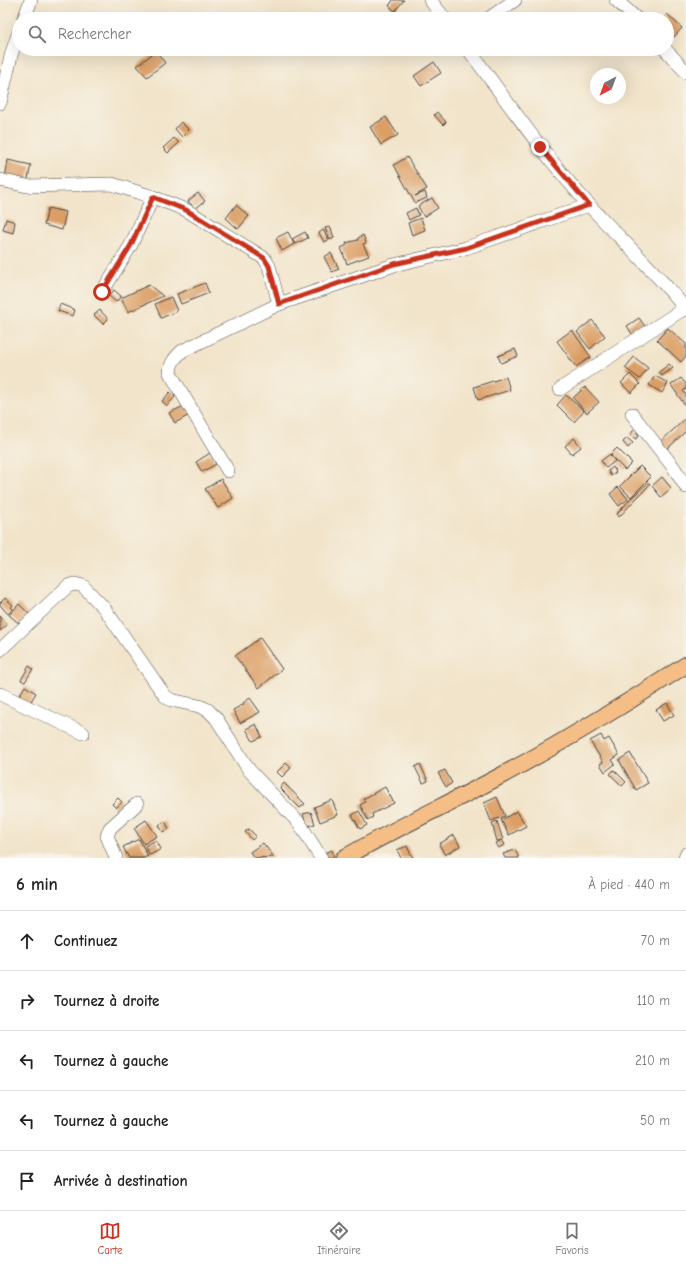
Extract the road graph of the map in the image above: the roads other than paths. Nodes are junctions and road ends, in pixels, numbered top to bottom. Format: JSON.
{"nodes":[{"id":1,"x":31,"y":0,"type":"edge"},
{"id":2,"x":430,"y":0,"type":"edge"},
{"id":3,"x":515,"y":0,"type":"edge"},
{"id":4,"x":616,"y":0,"type":"edge"},
{"id":5,"x":27,"y":12,"type":"edge"},
{"id":6,"x":439,"y":12,"type":"edge"},
{"id":7,"x":498,"y":12,"type":"edge"},
{"id":8,"x":629,"y":12,"type":"edge"},
{"id":9,"x":12,"y":52,"type":"edge"},
{"id":10,"x":473,"y":56,"type":"edge"},
{"id":11,"x":671,"y":56,"type":"edge"},
{"id":12,"x":686,"y":72,"type":"edge"},
{"id":13,"x":0,"y":103,"type":"edge"},
{"id":14,"x":0,"y":180,"type":"edge"},
{"id":15,"x":153,"y":197,"type":"junction"},
{"id":16,"x":589,"y":205,"type":"junction"},
{"id":17,"x":102,"y":292,"type":"dead end"},
{"id":18,"x":279,"y":304,"type":"junction"},
{"id":19,"x":685,"y":309,"type":"edge"},
{"id":20,"x":560,"y":389,"type":"dead end"},
{"id":21,"x":632,"y":414,"type":"dead end"},
{"id":22,"x":228,"y":471,"type":"dead end"},
{"id":23,"x":686,"y":487,"type":"edge"},
{"id":24,"x":0,"y":650,"type":"edge"},
{"id":25,"x":686,"y":665,"type":"edge"},
{"id":26,"x":0,"y":694,"type":"edge"},
{"id":27,"x":82,"y":733,"type":"dead end"},
{"id":28,"x":137,"y":804,"type":"dead end"},
{"id":29,"x":686,"y":854,"type":"edge"},
{"id":30,"x":116,"y":858,"type":"edge"},
{"id":31,"x":321,"y":858,"type":"edge"},
{"id":32,"x":344,"y":858,"type":"edge"},
{"id":33,"x":685,"y":858,"type":"edge"}],
"edges":[{"from":1,"to":5,"type":"street"},
{"from":2,"to":6,"type":"street"},
{"from":3,"to":7,"type":"street"},
{"from":4,"to":8,"type":"street"},
{"from":9,"to":13,"type":"street"},
{"from":10,"to":16,"type":"street"},
{"from":11,"to":12,"type":"street"},
{"from":14,"to":15,"type":"street"},
{"from":15,"to":17,"type":"street"},
{"from":15,"to":18,"type":"street"},
{"from":16,"to":18,"type":"street"},
{"from":16,"to":19,"type":"street"},
{"from":18,"to":22,"type":"street"},
{"from":19,"to":20,"type":"street"},
{"from":21,"to":23,"type":"street"},
{"from":24,"to":31,"type":"street"},
{"from":25,"to":32,"type":"main road"},
{"from":26,"to":27,"type":"street"},
{"from":28,"to":30,"type":"street"},
{"from":29,"to":33,"type":"street"}]}
